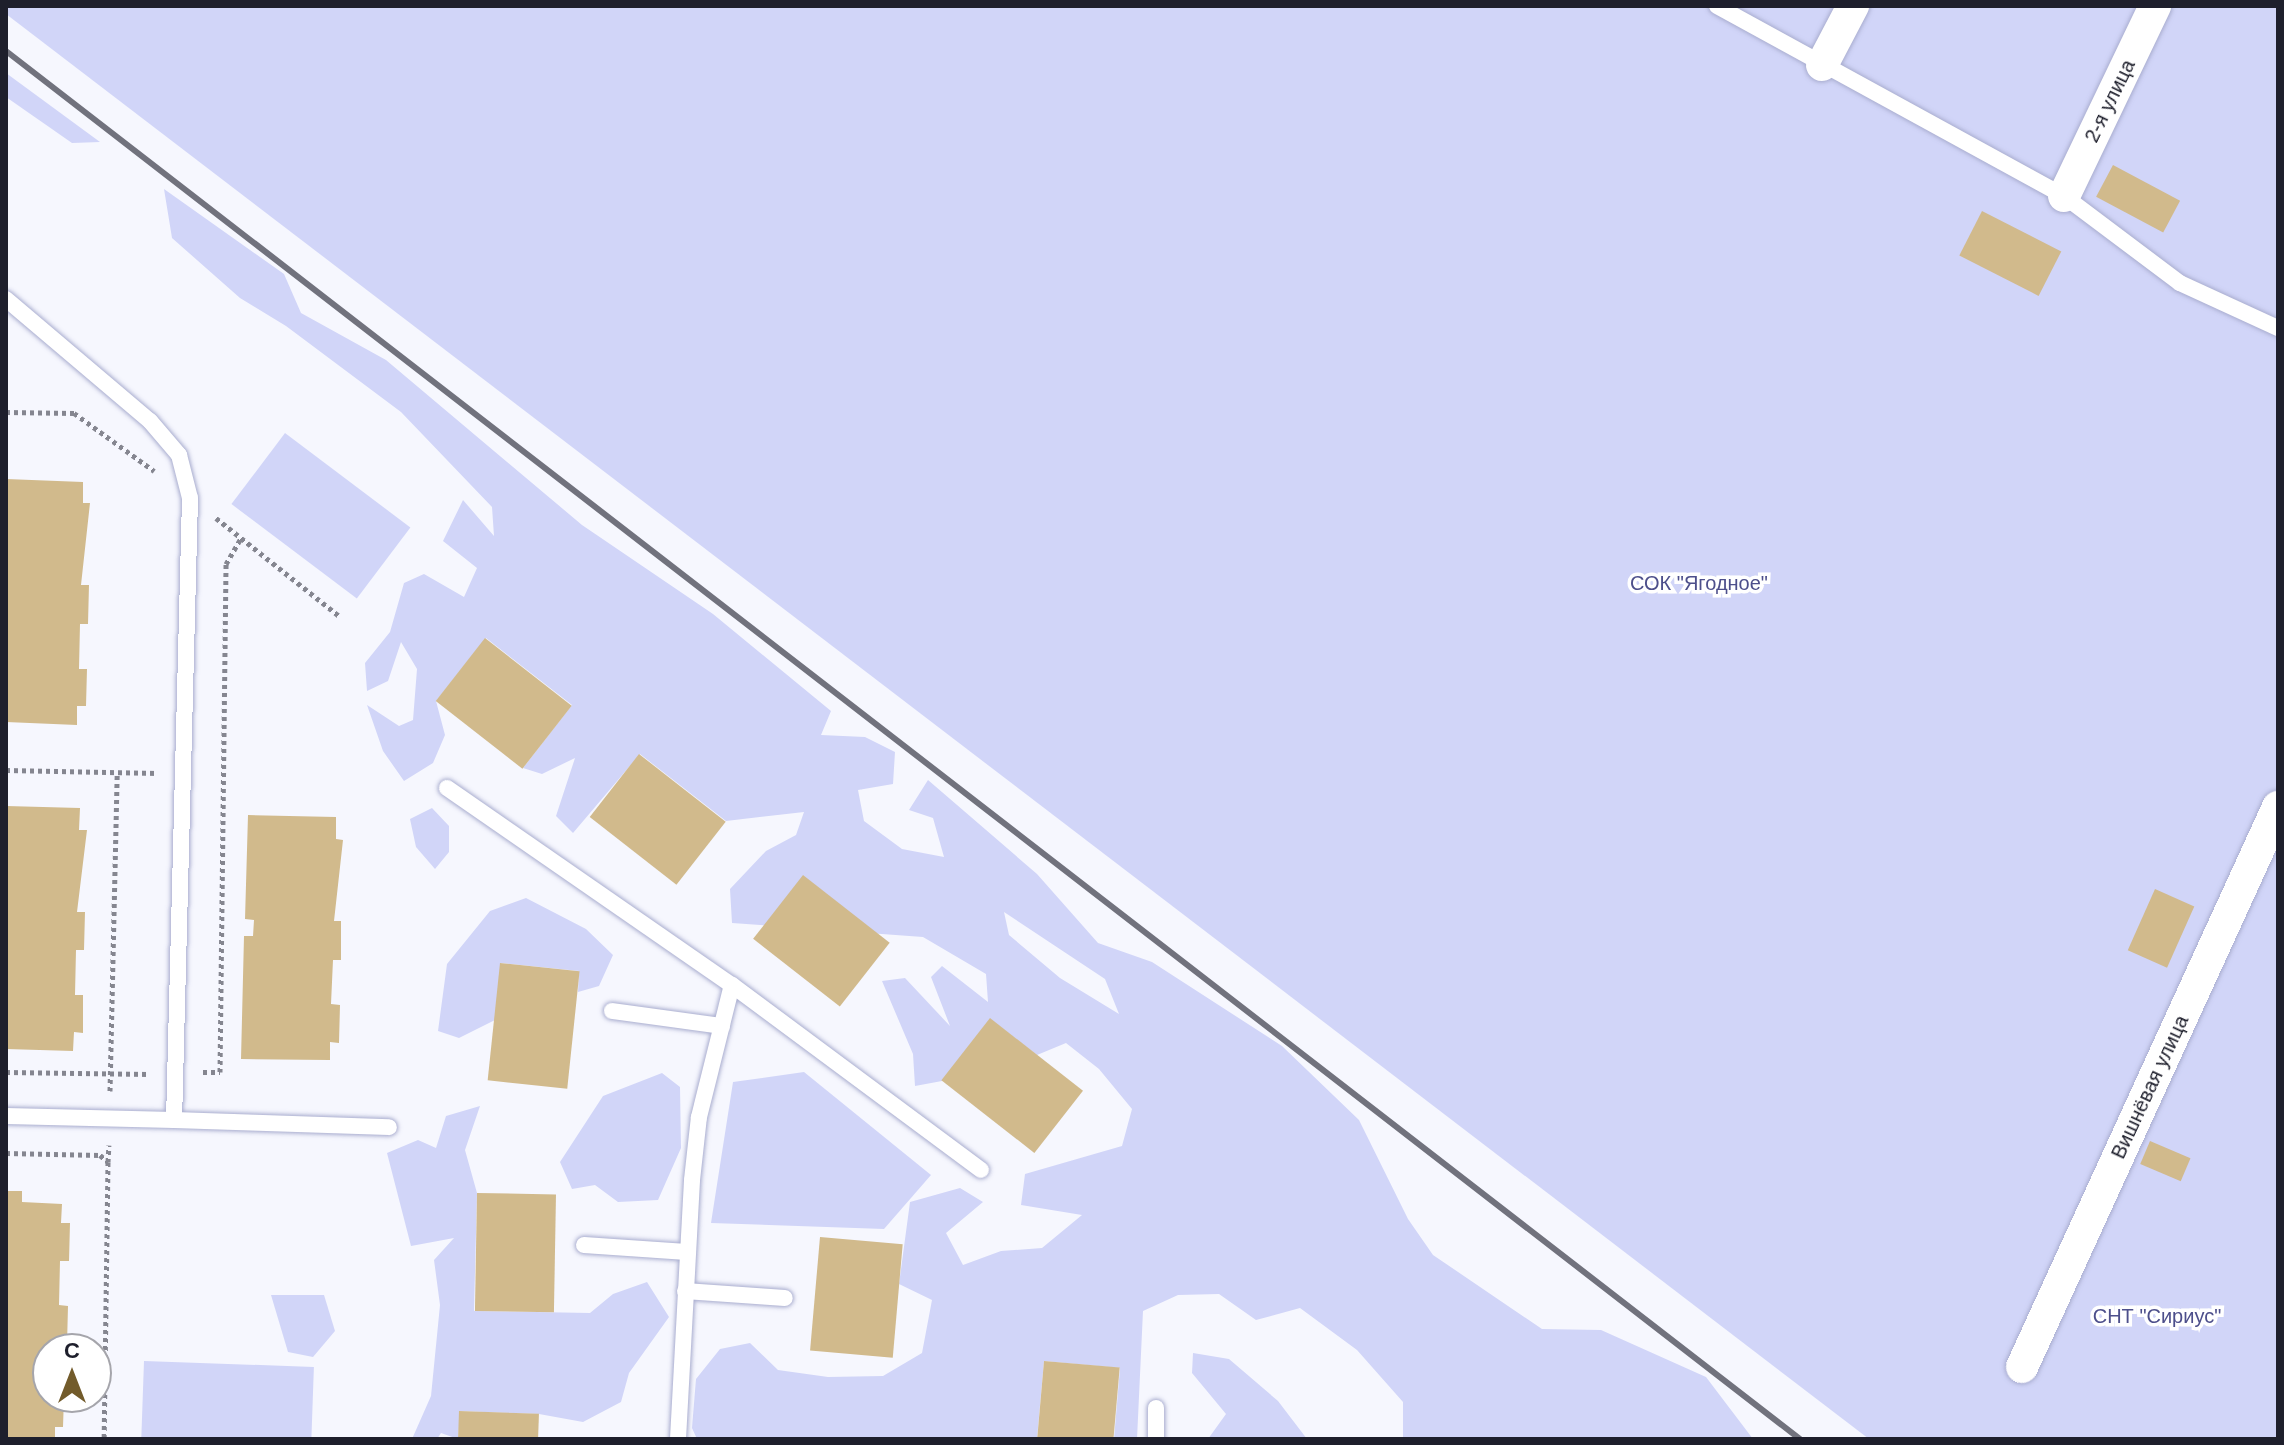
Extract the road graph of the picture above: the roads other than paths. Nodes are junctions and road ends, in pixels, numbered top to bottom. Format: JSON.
{"nodes":[{"id":1,"x":1717,"y":6,"type":"edge"},
{"id":2,"x":1853,"y":6,"type":"edge"},
{"id":3,"x":2155,"y":6,"type":"edge"},
{"id":4,"x":1822,"y":65,"type":"junction"},
{"id":5,"x":2064,"y":196,"type":"junction"},
{"id":6,"x":6,"y":299,"type":"edge"},
{"id":7,"x":2278,"y":328,"type":"edge"},
{"id":8,"x":447,"y":788,"type":"dead end"},
{"id":9,"x":2278,"y":807,"type":"edge"},
{"id":10,"x":732,"y":985,"type":"junction"},
{"id":11,"x":612,"y":1011,"type":"dead end"},
{"id":12,"x":722,"y":1026,"type":"junction"},
{"id":13,"x":6,"y":1116,"type":"edge"},
{"id":14,"x":174,"y":1120,"type":"junction"},
{"id":15,"x":389,"y":1127,"type":"dead end"},
{"id":16,"x":981,"y":1170,"type":"dead end"},
{"id":17,"x":584,"y":1245,"type":"dead end"},
{"id":18,"x":687,"y":1252,"type":"junction"},
{"id":19,"x":685,"y":1291,"type":"junction"},
{"id":20,"x":785,"y":1298,"type":"dead end"},
{"id":21,"x":2022,"y":1367,"type":"dead end"},
{"id":22,"x":1156,"y":1408,"type":"dead end"},
{"id":23,"x":678,"y":1439,"type":"edge"},
{"id":24,"x":1156,"y":1439,"type":"edge"}],
"edges":[{"from":1,"to":4,"type":"lane"},
{"from":2,"to":4,"type":"street"},
{"from":3,"to":5,"type":"street","name":"2-я улица"},
{"from":4,"to":5,"type":"lane"},
{"from":5,"to":7,"type":"lane"},
{"from":6,"to":14,"type":"lane"},
{"from":8,"to":10,"type":"lane"},
{"from":9,"to":21,"type":"street","name":"Вишнёвая улица"},
{"from":10,"to":12,"type":"lane"},
{"from":10,"to":16,"type":"lane"},
{"from":11,"to":12,"type":"lane"},
{"from":12,"to":18,"type":"lane"},
{"from":13,"to":14,"type":"lane"},
{"from":14,"to":15,"type":"lane"},
{"from":17,"to":18,"type":"lane"},
{"from":18,"to":19,"type":"lane"},
{"from":19,"to":20,"type":"lane"},
{"from":19,"to":23,"type":"lane"},
{"from":22,"to":24,"type":"lane"}]}
